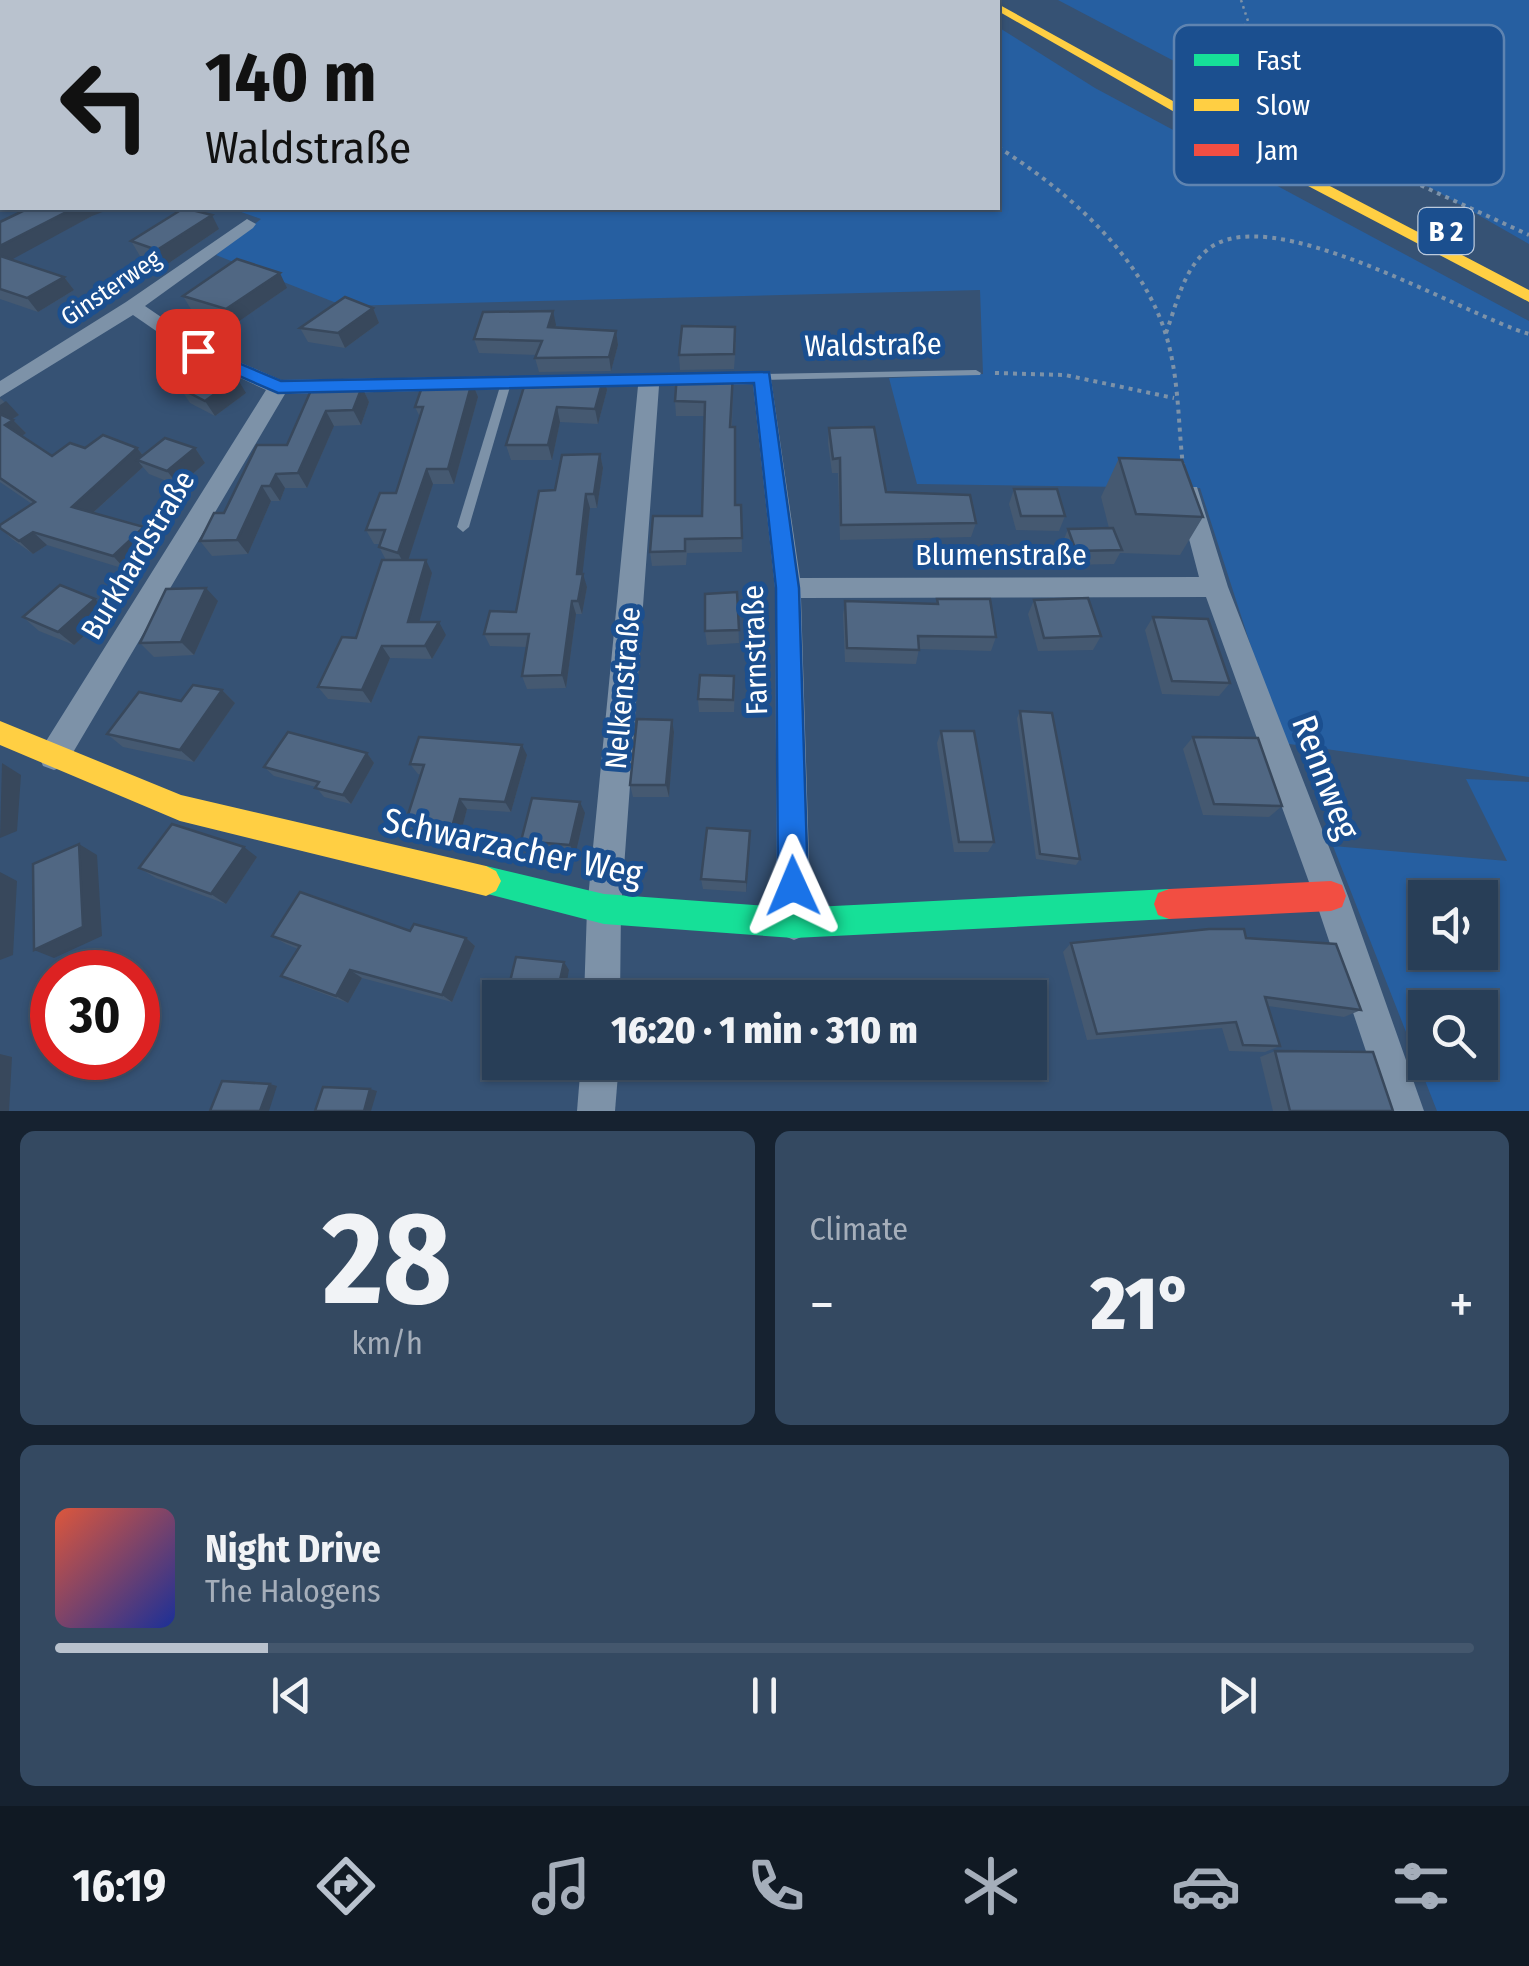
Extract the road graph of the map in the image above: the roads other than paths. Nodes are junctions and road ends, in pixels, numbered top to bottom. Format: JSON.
{"nodes":[{"id":1,"x":1021,"y":0,"type":"edge"},
{"id":2,"x":1000,"y":8,"type":"edge"},
{"id":3,"x":1174,"y":85,"type":"edge"},
{"id":4,"x":1174,"y":107,"type":"edge"},
{"id":5,"x":1317,"y":185,"type":"edge"},
{"id":6,"x":1358,"y":185,"type":"edge"},
{"id":7,"x":248,"y":224,"type":"dead end"},
{"id":8,"x":1529,"y":274,"type":"edge"},
{"id":9,"x":1529,"y":297,"type":"edge"},
{"id":10,"x":133,"y":306,"type":"junction"},
{"id":11,"x":976,"y":373,"type":"road end"},
{"id":12,"x":763,"y":377,"type":"junction"},
{"id":13,"x":649,"y":379,"type":"junction"},
{"id":14,"x":507,"y":380,"type":"junction"},
{"id":15,"x":278,"y":387,"type":"junction"},
{"id":16,"x":0,"y":390,"type":"edge"},
{"id":17,"x":1183,"y":469,"type":"edge"},
{"id":18,"x":463,"y":527,"type":"dead end"},
{"id":19,"x":1214,"y":587,"type":"junction"},
{"id":20,"x":788,"y":588,"type":"junction"},
{"id":21,"x":0,"y":732,"type":"edge"},
{"id":22,"x":54,"y":756,"type":"junction"},
{"id":23,"x":1331,"y":896,"type":"junction"},
{"id":24,"x":604,"y":909,"type":"junction"},
{"id":25,"x":794,"y":923,"type":"junction"},
{"id":26,"x":602,"y":980,"type":"edge"},
{"id":27,"x":599,"y":1080,"type":"edge"},
{"id":28,"x":596,"y":1111,"type":"edge"},
{"id":29,"x":1405,"y":1111,"type":"edge"}],
"edges":[{"from":1,"to":3,"type":"main road","number":"B 2"},
{"from":2,"to":4,"type":"main road","number":"B 2"},
{"from":5,"to":9,"type":"main road","number":"B 2"},
{"from":6,"to":8,"type":"main road","number":"B 2"},
{"from":7,"to":10,"type":"street","name":"Ginsterweg"},
{"from":10,"to":15,"type":"street","name":"Waldstraße"},
{"from":10,"to":16,"type":"street","name":"Ginsterweg"},
{"from":11,"to":12,"type":"lane","name":"Waldstraße"},
{"from":12,"to":13,"type":"street","name":"Waldstraße"},
{"from":12,"to":20,"type":"street","name":"Farnstraße"},
{"from":13,"to":14,"type":"street","name":"Waldstraße"},
{"from":13,"to":24,"type":"street","name":"Nelkenstraße"},
{"from":14,"to":15,"type":"street","name":"Waldstraße"},
{"from":14,"to":18,"type":"lane"},
{"from":15,"to":22,"type":"street","name":"Burkhardstraße"},
{"from":17,"to":19,"type":"street","name":"Rennweg"},
{"from":19,"to":20,"type":"street","name":"Blumenstraße"},
{"from":19,"to":23,"type":"street","name":"Rennweg"},
{"from":20,"to":25,"type":"street","name":"Farnstraße"},
{"from":21,"to":22,"type":"main road","name":"Schwarzacher Weg"},
{"from":22,"to":24,"type":"main road","name":"Schwarzacher Weg"},
{"from":23,"to":25,"type":"main road","name":"Schwarzacher Weg"},
{"from":23,"to":29,"type":"street","name":"Rennweg"},
{"from":24,"to":25,"type":"main road","name":"Schwarzacher Weg"},
{"from":24,"to":26,"type":"street","name":"Nelkenstraße"},
{"from":27,"to":28,"type":"street"}]}
